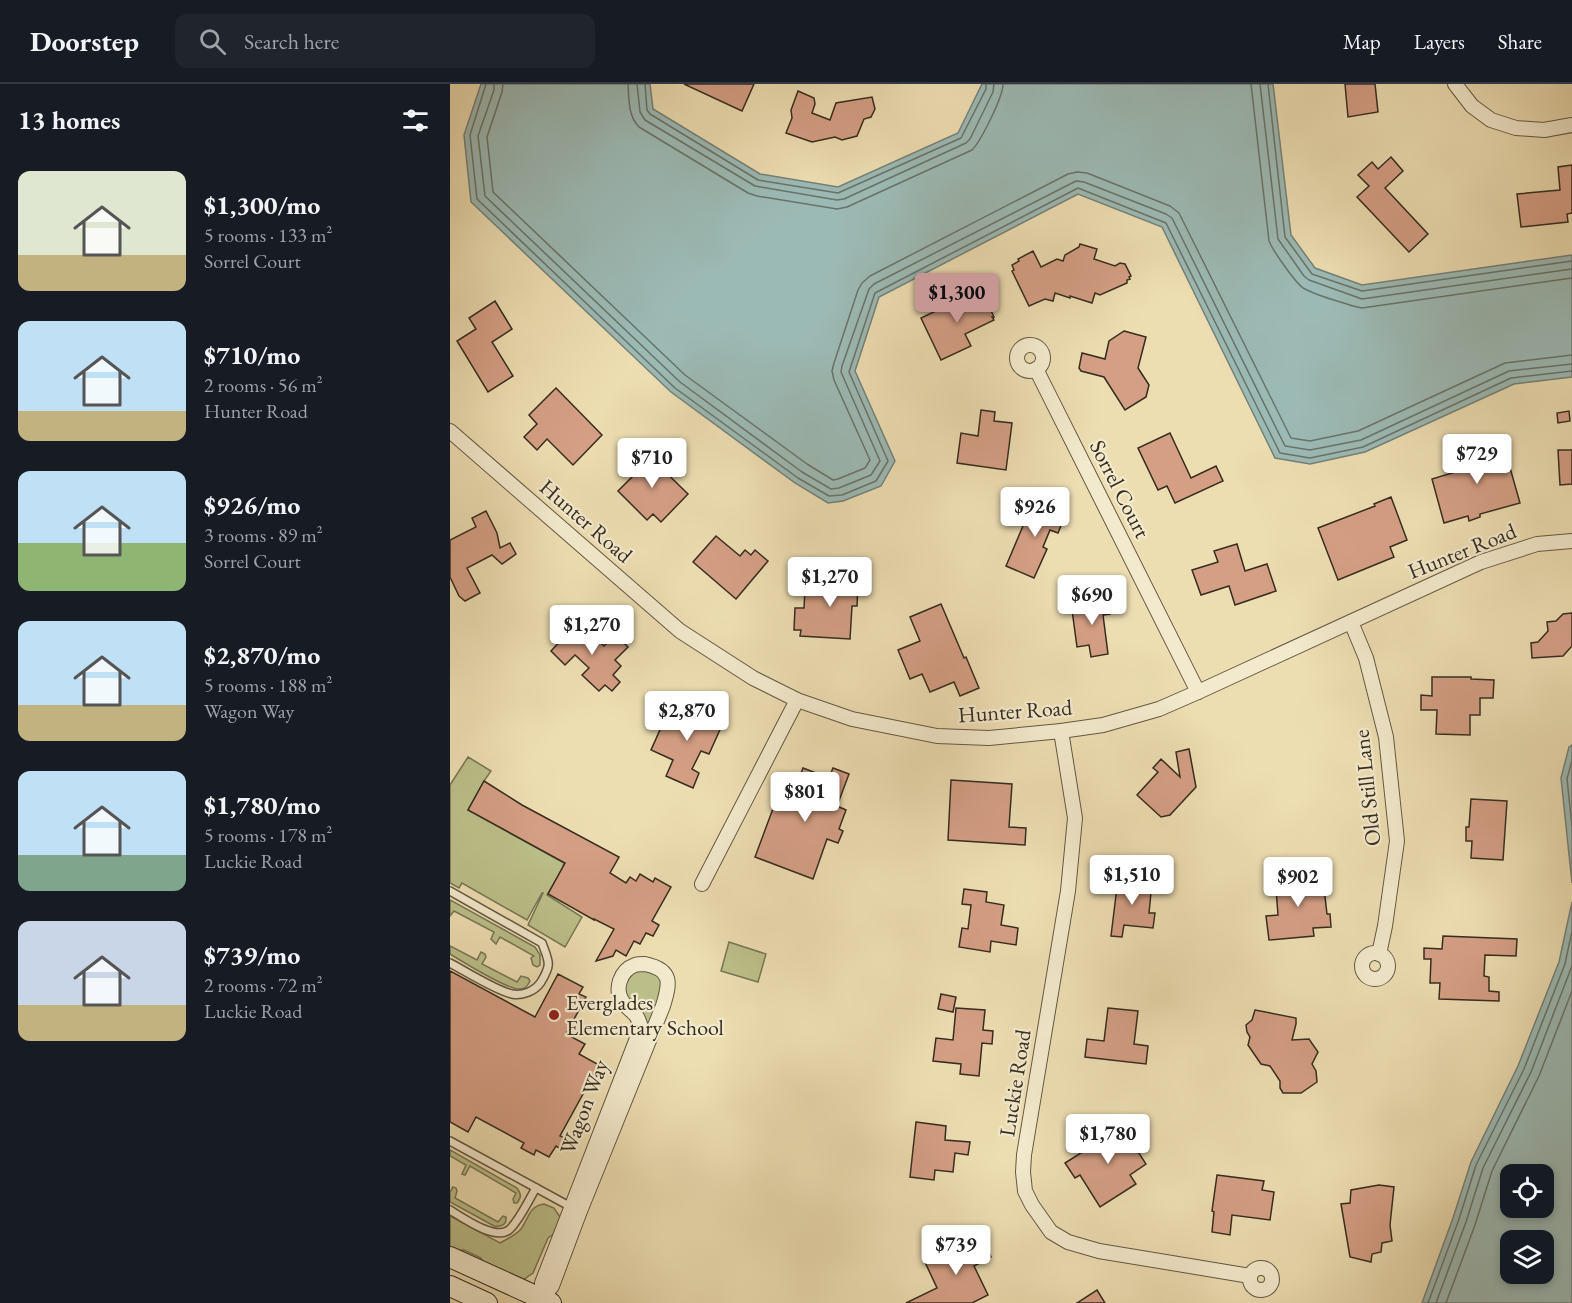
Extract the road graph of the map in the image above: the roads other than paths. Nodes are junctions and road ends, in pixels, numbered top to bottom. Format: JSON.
{"nodes":[{"id":1,"x":1455,"y":84,"type":"edge"},
{"id":2,"x":1572,"y":125,"type":"edge"},
{"id":3,"x":1036,"y":369,"type":"dead end"},
{"id":4,"x":450,"y":431,"type":"edge"},
{"id":5,"x":1572,"y":541,"type":"edge"},
{"id":6,"x":1351,"y":622,"type":"junction"},
{"id":7,"x":1198,"y":692,"type":"junction"},
{"id":8,"x":797,"y":700,"type":"junction"},
{"id":9,"x":1060,"y":731,"type":"junction"},
{"id":10,"x":702,"y":884,"type":"dead end"},
{"id":11,"x":450,"y":891,"type":"edge"},
{"id":12,"x":1379,"y":954,"type":"dead end"},
{"id":13,"x":450,"y":963,"type":"edge"},
{"id":14,"x":450,"y":1141,"type":"edge"},
{"id":15,"x":536,"y":1188,"type":"junction"},
{"id":16,"x":571,"y":1207,"type":"junction"},
{"id":17,"x":450,"y":1210,"type":"edge"},
{"id":18,"x":450,"y":1257,"type":"edge"},
{"id":19,"x":1250,"y":1276,"type":"dead end"},
{"id":20,"x":450,"y":1286,"type":"edge"},
{"id":21,"x":545,"y":1302,"type":"edge"},
{"id":22,"x":487,"y":1303,"type":"edge"}],
"edges":[{"from":1,"to":2,"type":"street"},
{"from":3,"to":7,"type":"street","name":"Sorrel Court"},
{"from":4,"to":8,"type":"street","name":"Hunter Road"},
{"from":5,"to":6,"type":"street","name":"Hunter Road"},
{"from":6,"to":7,"type":"street","name":"Hunter Road"},
{"from":6,"to":12,"type":"street","name":"Old Still Lane"},
{"from":7,"to":9,"type":"street","name":"Hunter Road"},
{"from":8,"to":9,"type":"street","name":"Hunter Road"},
{"from":8,"to":10,"type":"street"},
{"from":9,"to":19,"type":"street","name":"Luckie Road"},
{"from":11,"to":13,"type":"lane"},
{"from":14,"to":15,"type":"lane"},
{"from":15,"to":16,"type":"lane"},
{"from":15,"to":17,"type":"lane"},
{"from":16,"to":21,"type":"street","name":"Wagon Way"},
{"from":16,"to":21,"type":"street","name":"Wagon Way"},
{"from":18,"to":21,"type":"main road"},
{"from":20,"to":22,"type":"main road"}]}
